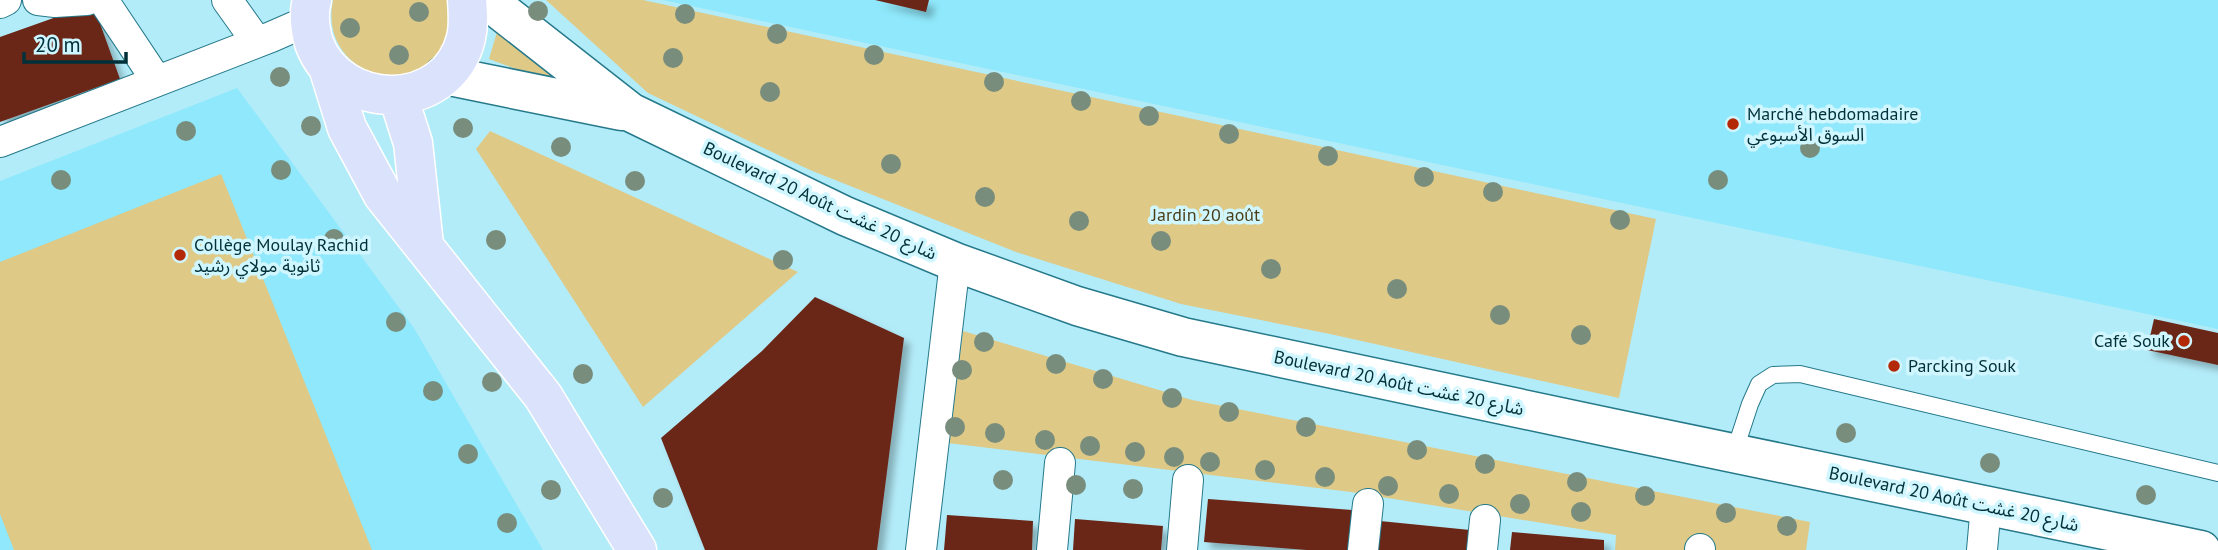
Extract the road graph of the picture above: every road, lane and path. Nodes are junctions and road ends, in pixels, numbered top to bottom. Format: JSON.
{"nodes":[{"id":1,"x":6,"y":0,"type":"edge"},
{"id":2,"x":38,"y":0,"type":"edge"},
{"id":3,"x":87,"y":0,"type":"edge"},
{"id":4,"x":103,"y":0,"type":"edge"},
{"id":5,"x":227,"y":0,"type":"edge"},
{"id":6,"x":467,"y":0,"type":"edge"},
{"id":7,"x":486,"y":0,"type":"edge"},
{"id":8,"x":0,"y":2,"type":"edge"},
{"id":9,"x":310,"y":6,"type":"edge"},
{"id":10,"x":257,"y":42,"type":"junction"},
{"id":11,"x":328,"y":67,"type":"junction"},
{"id":12,"x":444,"y":75,"type":"junction"},
{"id":13,"x":157,"y":81,"type":"junction"},
{"id":14,"x":398,"y":96,"type":"junction"},
{"id":15,"x":630,"y":112,"type":"junction"},
{"id":16,"x":0,"y":142,"type":"edge"},
{"id":17,"x":425,"y":245,"type":"junction"},
{"id":18,"x":955,"y":262,"type":"junction"},
{"id":19,"x":1734,"y":453,"type":"junction"},
{"id":20,"x":1060,"y":463,"type":"dead end"},
{"id":21,"x":2218,"y":473,"type":"edge"},
{"id":22,"x":1188,"y":480,"type":"dead end"},
{"id":23,"x":1368,"y":504,"type":"dead end"},
{"id":24,"x":1986,"y":505,"type":"junction"},
{"id":25,"x":1485,"y":520,"type":"dead end"},
{"id":26,"x":2180,"y":548,"type":"edge"},
{"id":27,"x":637,"y":550,"type":"edge"},
{"id":28,"x":921,"y":550,"type":"edge"},
{"id":29,"x":1052,"y":550,"type":"edge"},
{"id":30,"x":1182,"y":550,"type":"edge"},
{"id":31,"x":1363,"y":550,"type":"edge"},
{"id":32,"x":1482,"y":550,"type":"edge"},
{"id":33,"x":1982,"y":550,"type":"edge"}],
"edges":[{"from":1,"to":8,"type":"street"},
{"from":2,"to":3,"type":"street"},
{"from":4,"to":13,"type":"street"},
{"from":5,"to":10,"type":"street"},
{"from":6,"to":12,"type":"main road"},
{"from":7,"to":15,"type":"main road"},
{"from":9,"to":10,"type":"street"},
{"from":9,"to":11,"type":"main road"},
{"from":10,"to":13,"type":"street"},
{"from":11,"to":14,"type":"main road"},
{"from":11,"to":17,"type":"main road"},
{"from":12,"to":14,"type":"main road"},
{"from":12,"to":15,"type":"main road"},
{"from":13,"to":16,"type":"street"},
{"from":14,"to":17,"type":"main road"},
{"from":15,"to":18,"type":"main road","name":"Boulevard 20 Août شارع 20 غشت"},
{"from":17,"to":27,"type":"main road"},
{"from":18,"to":19,"type":"main road","name":"Boulevard 20 Août شارع 20 غشت"},
{"from":18,"to":28,"type":"street"},
{"from":19,"to":21,"type":"lane"},
{"from":19,"to":24,"type":"main road","name":"Boulevard 20 Août شارع 20 غشت"},
{"from":20,"to":29,"type":"street"},
{"from":22,"to":30,"type":"street"},
{"from":23,"to":31,"type":"street"},
{"from":24,"to":26,"type":"main road","name":"Boulevard 20 Août شارع 20 غشت"},
{"from":24,"to":33,"type":"street"},
{"from":25,"to":32,"type":"street"}]}
